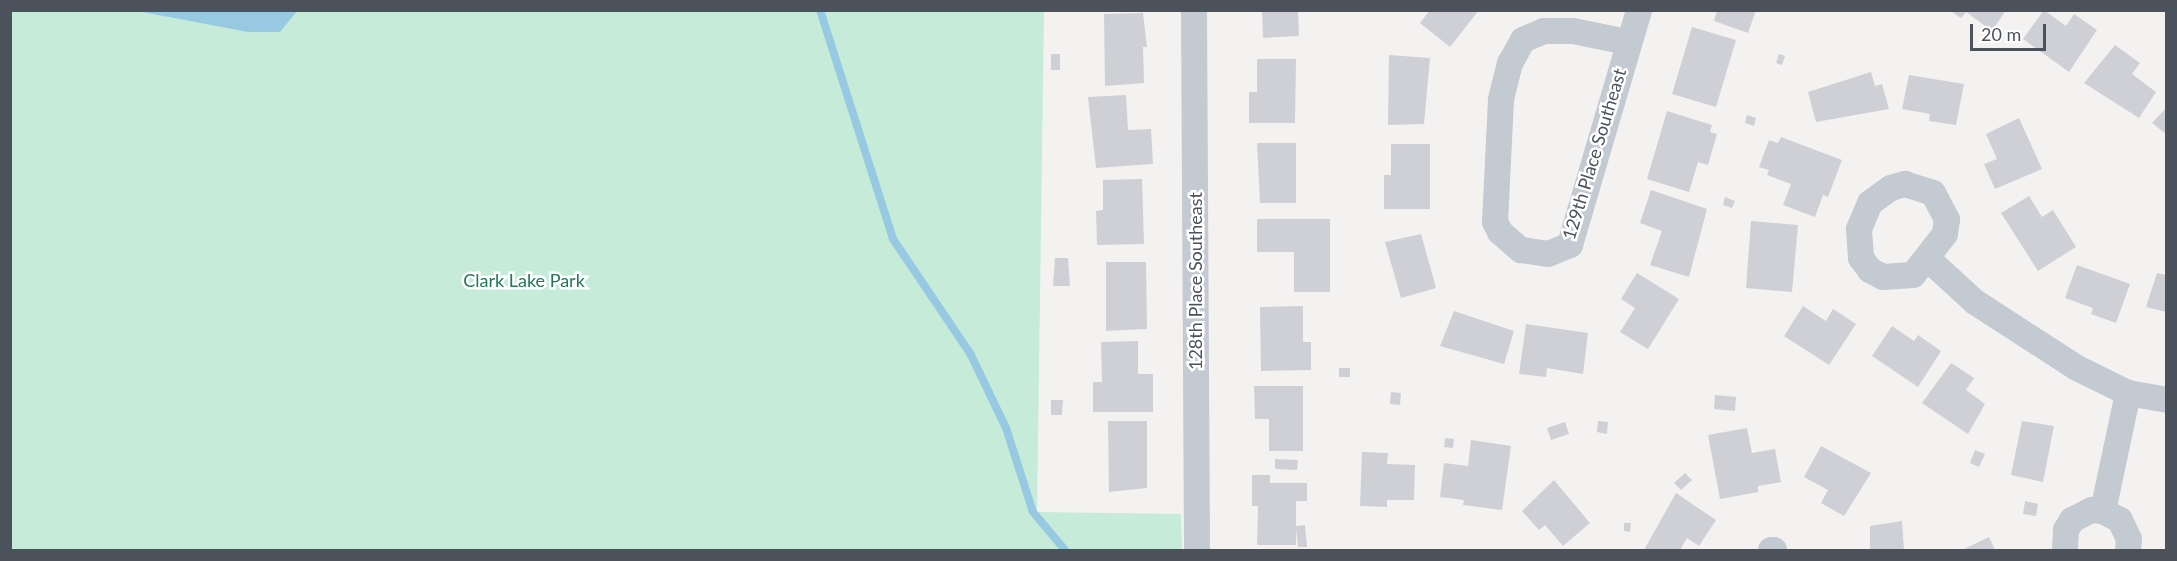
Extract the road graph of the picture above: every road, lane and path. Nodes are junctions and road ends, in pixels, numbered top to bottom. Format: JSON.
{"nodes":[{"id":1,"x":1194,"y":10,"type":"edge"},
{"id":2,"x":1639,"y":10,"type":"edge"},
{"id":3,"x":1627,"y":42,"type":"junction"},
{"id":4,"x":1928,"y":259,"type":"dead end"},
{"id":5,"x":2128,"y":393,"type":"junction"},
{"id":6,"x":2166,"y":400,"type":"edge"},
{"id":7,"x":2103,"y":511,"type":"junction"},
{"id":8,"x":1197,"y":550,"type":"edge"},
{"id":9,"x":2065,"y":550,"type":"edge"},
{"id":10,"x":2127,"y":550,"type":"edge"}],
"edges":[{"from":1,"to":8,"type":"street","name":"128th Place Southeast"},
{"from":2,"to":3,"type":"street","name":"129th Place Southeast"},
{"from":3,"to":3,"type":"street","name":"129th Place Southeast"},
{"from":4,"to":5,"type":"street"},
{"from":5,"to":6,"type":"street"},
{"from":5,"to":7,"type":"street"},
{"from":7,"to":9,"type":"street"},
{"from":7,"to":10,"type":"street"}]}
